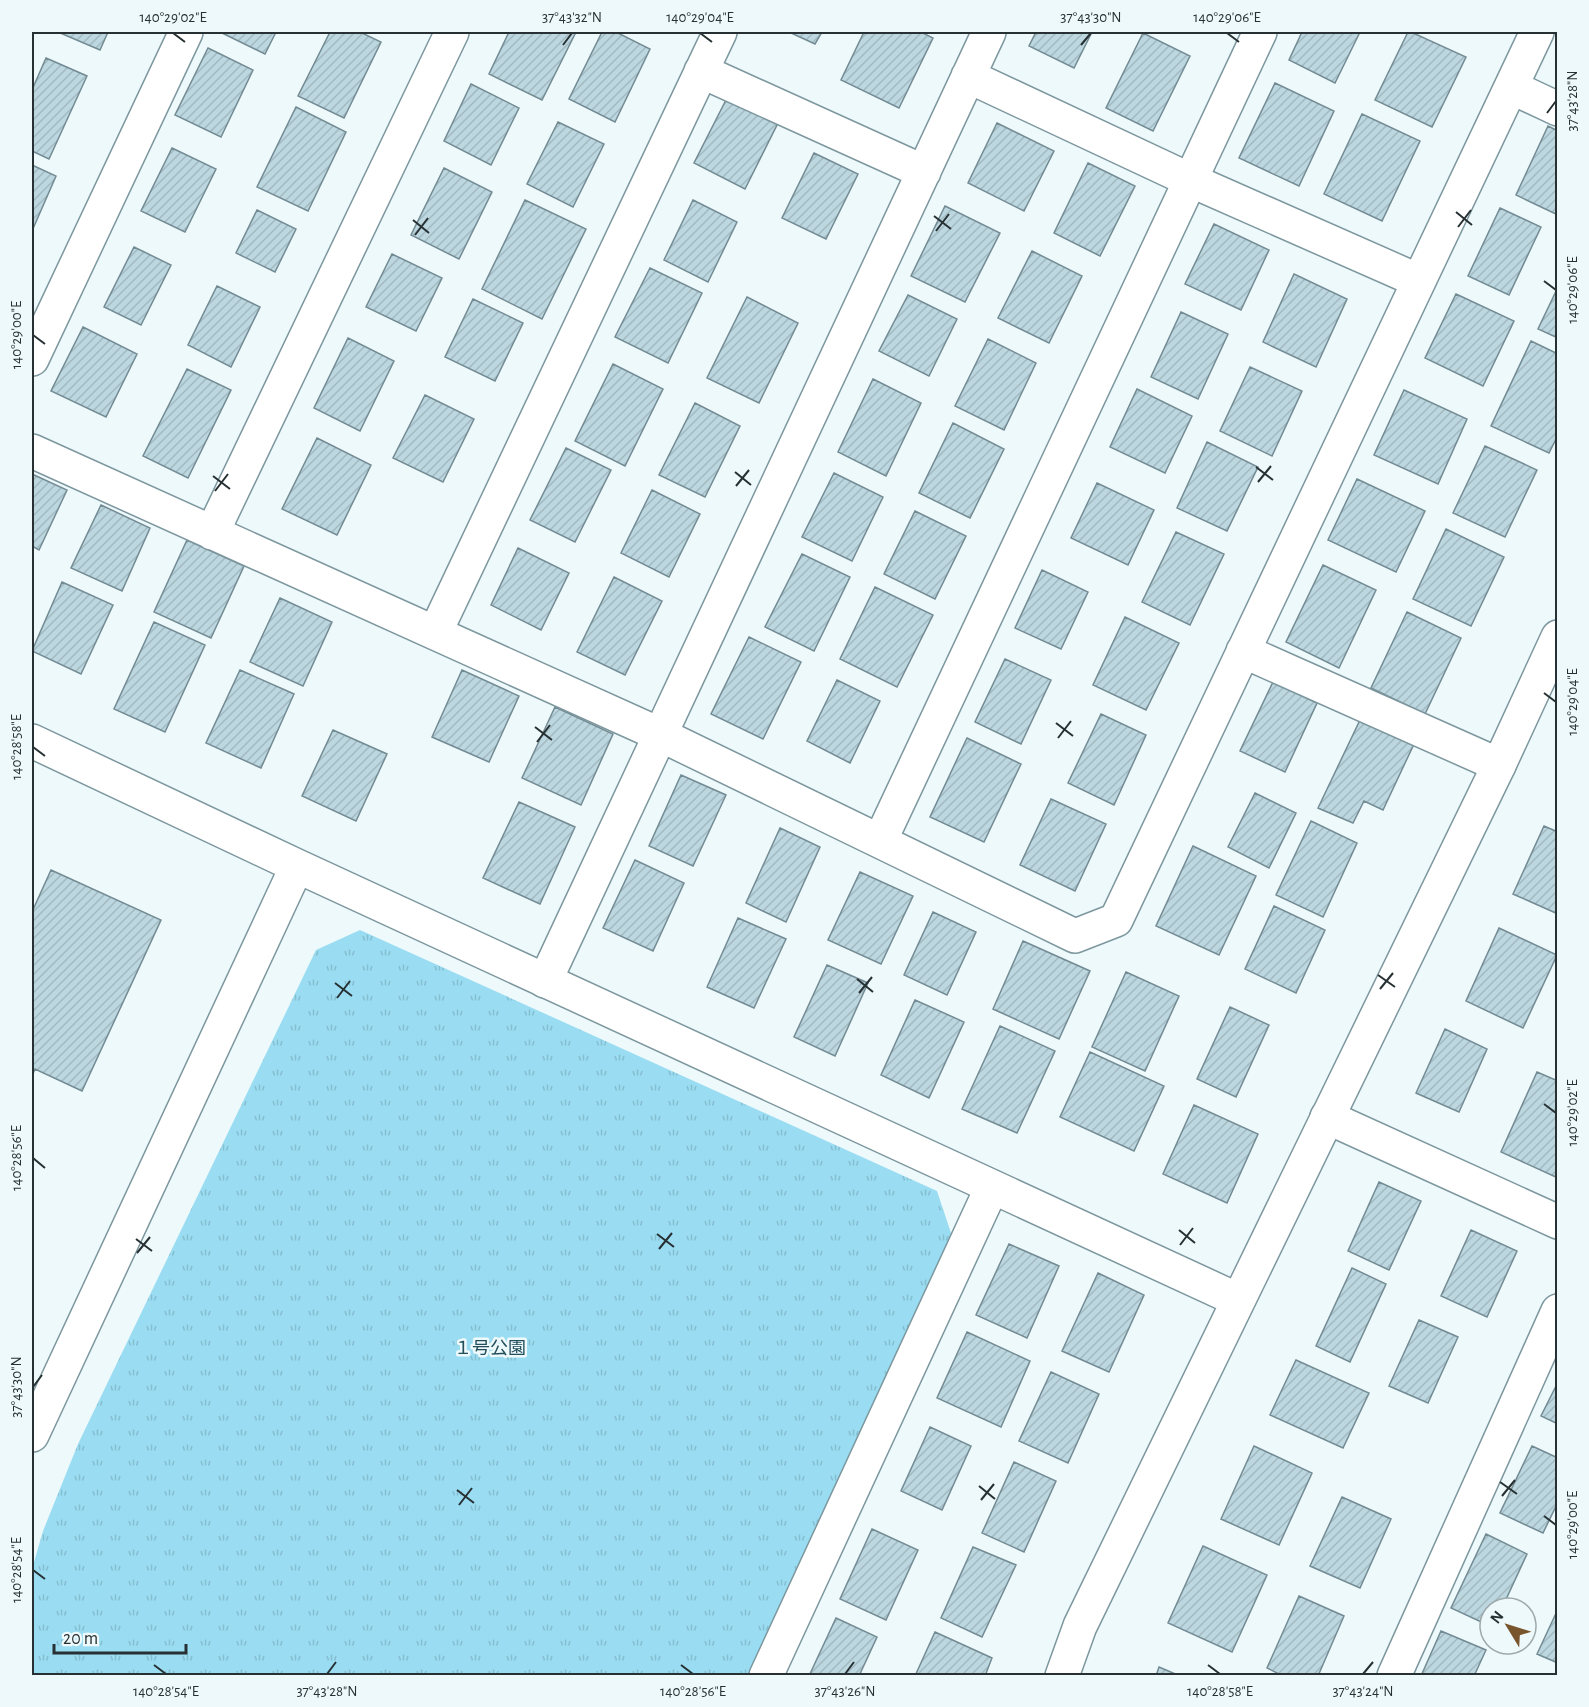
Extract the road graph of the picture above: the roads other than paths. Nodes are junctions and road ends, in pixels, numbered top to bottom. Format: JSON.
{"nodes":[{"id":1,"x":186,"y":32,"type":"edge"},
{"id":2,"x":452,"y":32,"type":"edge"},
{"id":3,"x":720,"y":32,"type":"edge"},
{"id":4,"x":989,"y":32,"type":"edge"},
{"id":5,"x":1260,"y":32,"type":"edge"},
{"id":6,"x":1537,"y":32,"type":"edge"},
{"id":7,"x":701,"y":71,"type":"junction"},
{"id":8,"x":968,"y":76,"type":"junction"},
{"id":9,"x":1511,"y":87,"type":"junction"},
{"id":10,"x":1557,"y":109,"type":"edge"},
{"id":11,"x":924,"y":172,"type":"junction"},
{"id":12,"x":1190,"y":180,"type":"junction"},
{"id":13,"x":1419,"y":281,"type":"junction"},
{"id":14,"x":32,"y":359,"type":"edge"},
{"id":15,"x":32,"y":451,"type":"edge"},
{"id":16,"x":212,"y":533,"type":"junction"},
{"id":17,"x":435,"y":633,"type":"junction"},
{"id":18,"x":1557,"y":637,"type":"edge"},
{"id":19,"x":1243,"y":651,"type":"junction"},
{"id":20,"x":1550,"y":671,"type":"edge"},
{"id":21,"x":661,"y":735,"type":"junction"},
{"id":22,"x":32,"y":741,"type":"edge"},
{"id":23,"x":1499,"y":765,"type":"junction"},
{"id":24,"x":880,"y":841,"type":"junction"},
{"id":25,"x":297,"y":866,"type":"junction"},
{"id":26,"x":545,"y":981,"type":"junction"},
{"id":27,"x":1327,"y":1117,"type":"junction"},
{"id":28,"x":992,"y":1187,"type":"junction"},
{"id":29,"x":1557,"y":1222,"type":"edge"},
{"id":30,"x":1238,"y":1300,"type":"junction"},
{"id":31,"x":1557,"y":1311,"type":"edge"},
{"id":32,"x":32,"y":1435,"type":"edge"},
{"id":33,"x":766,"y":1676,"type":"edge"},
{"id":34,"x":1062,"y":1676,"type":"edge"},
{"id":35,"x":1394,"y":1676,"type":"edge"}],
"edges":[{"from":1,"to":14,"type":"street"},
{"from":2,"to":16,"type":"street"},
{"from":3,"to":7,"type":"street"},
{"from":4,"to":8,"type":"street"},
{"from":5,"to":12,"type":"street"},
{"from":6,"to":9,"type":"street"},
{"from":7,"to":11,"type":"street"},
{"from":7,"to":17,"type":"street"},
{"from":8,"to":11,"type":"street"},
{"from":8,"to":12,"type":"street"},
{"from":9,"to":10,"type":"street"},
{"from":9,"to":13,"type":"street"},
{"from":11,"to":21,"type":"street"},
{"from":12,"to":13,"type":"street"},
{"from":12,"to":24,"type":"street"},
{"from":13,"to":19,"type":"street"},
{"from":15,"to":16,"type":"street"},
{"from":16,"to":17,"type":"street"},
{"from":17,"to":21,"type":"street"},
{"from":18,"to":20,"type":"street"},
{"from":19,"to":23,"type":"street"},
{"from":19,"to":24,"type":"street"},
{"from":20,"to":23,"type":"street"},
{"from":21,"to":24,"type":"street"},
{"from":21,"to":26,"type":"street"},
{"from":22,"to":25,"type":"street"},
{"from":23,"to":27,"type":"street"},
{"from":25,"to":26,"type":"street"},
{"from":25,"to":32,"type":"street"},
{"from":26,"to":28,"type":"street"},
{"from":27,"to":29,"type":"street"},
{"from":27,"to":30,"type":"street"},
{"from":28,"to":30,"type":"street"},
{"from":28,"to":33,"type":"street"},
{"from":30,"to":34,"type":"street"},
{"from":31,"to":35,"type":"street"}]}
